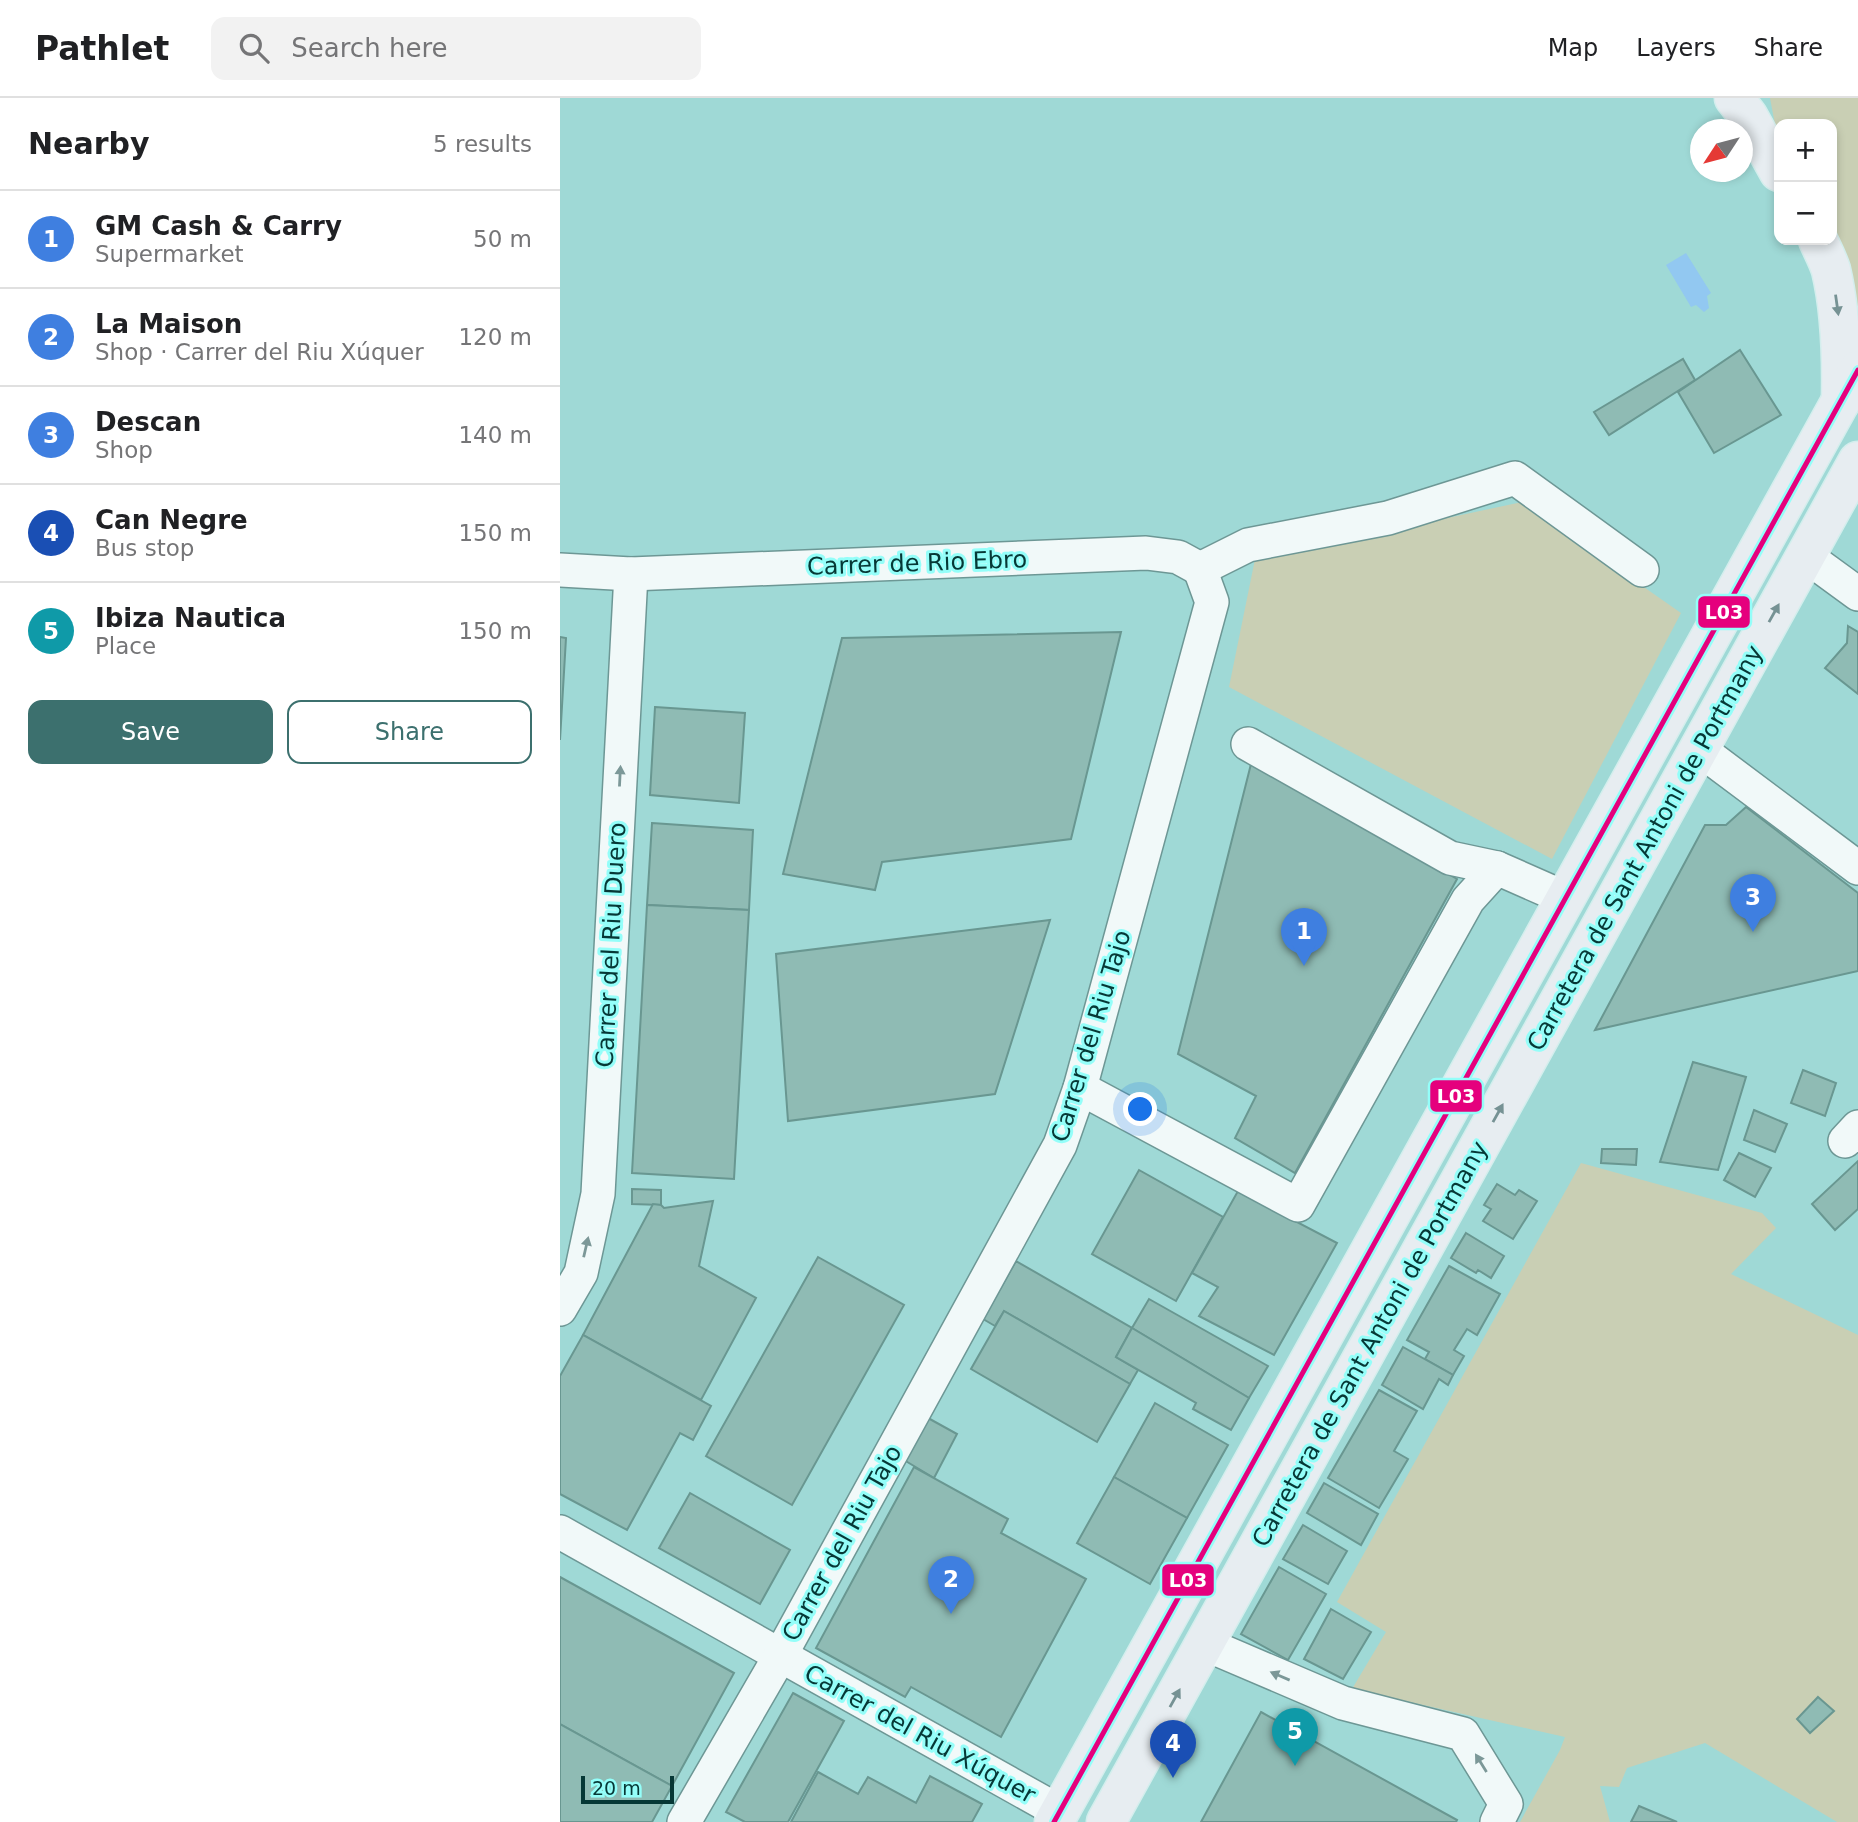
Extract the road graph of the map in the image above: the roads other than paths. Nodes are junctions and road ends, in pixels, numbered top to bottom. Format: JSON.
{"nodes":[{"id":1,"x":1745,"y":104,"type":"edge"},
{"id":2,"x":1774,"y":162,"type":"edge"},
{"id":3,"x":1820,"y":245,"type":"edge"},
{"id":4,"x":1850,"y":385,"type":"edge"},
{"id":5,"x":1858,"y":461,"type":"edge"},
{"id":6,"x":1806,"y":556,"type":"junction"},
{"id":7,"x":1200,"y":569,"type":"junction"},
{"id":8,"x":560,"y":570,"type":"edge"},
{"id":9,"x":1642,"y":570,"type":"dead end"},
{"id":10,"x":631,"y":574,"type":"junction"},
{"id":11,"x":1858,"y":594,"type":"edge"},
{"id":12,"x":1248,"y":744,"type":"dead end"},
{"id":13,"x":1699,"y":749,"type":"junction"},
{"id":14,"x":1497,"y":868,"type":"junction"},
{"id":15,"x":1858,"y":868,"type":"edge"},
{"id":16,"x":1565,"y":898,"type":"junction"},
{"id":17,"x":1080,"y":1088,"type":"junction"},
{"id":18,"x":560,"y":1309,"type":"edge"},
{"id":19,"x":560,"y":1532,"type":"edge"},
{"id":20,"x":1205,"y":1644,"type":"junction"},
{"id":21,"x":780,"y":1656,"type":"junction"},
{"id":22,"x":1057,"y":1817,"type":"edge"},
{"id":23,"x":684,"y":1822,"type":"edge"},
{"id":24,"x":1106,"y":1822,"type":"edge"},
{"id":25,"x":1497,"y":1822,"type":"edge"}],
"edges":[{"from":1,"to":2,"type":"main road"},
{"from":3,"to":4,"type":"main road","one_way":true},
{"from":4,"to":16,"type":"main road","name":"Carretera de Sant Antoni de Portmany"},
{"from":5,"to":6,"type":"main road","name":"Carretera de Sant Antoni de Portmany"},
{"from":6,"to":11,"type":"street"},
{"from":13,"to":6,"type":"main road","name":"Carretera de Sant Antoni de Portmany","one_way":true},
{"from":7,"to":9,"type":"street"},
{"from":7,"to":10,"type":"street","name":"Carrer de Rio Ebro"},
{"from":7,"to":17,"type":"street","name":"Carrer del Riu Tajo"},
{"from":8,"to":10,"type":"street","name":"Carrer de Rio Ebro"},
{"from":18,"to":10,"type":"street","name":"Carrer del Riu Duero","one_way":true},
{"from":12,"to":14,"type":"street"},
{"from":13,"to":15,"type":"street"},
{"from":20,"to":13,"type":"main road","name":"Carretera de Sant Antoni de Portmany","one_way":true},
{"from":14,"to":16,"type":"street"},
{"from":14,"to":17,"type":"street"},
{"from":16,"to":22,"type":"main road","name":"Carretera de Sant Antoni de Portmany"},
{"from":17,"to":21,"type":"street","name":"Carrer del Riu Tajo"},
{"from":19,"to":21,"type":"street","name":"Carrer del Riu Xúquer"},
{"from":24,"to":20,"type":"main road","name":"Carretera de Sant Antoni de Portmany","one_way":true},
{"from":25,"to":20,"type":"street","one_way":true},
{"from":21,"to":22,"type":"street","name":"Carrer del Riu Xúquer"},
{"from":21,"to":23,"type":"street","name":"Carrer del Riu Tajo"}]}
